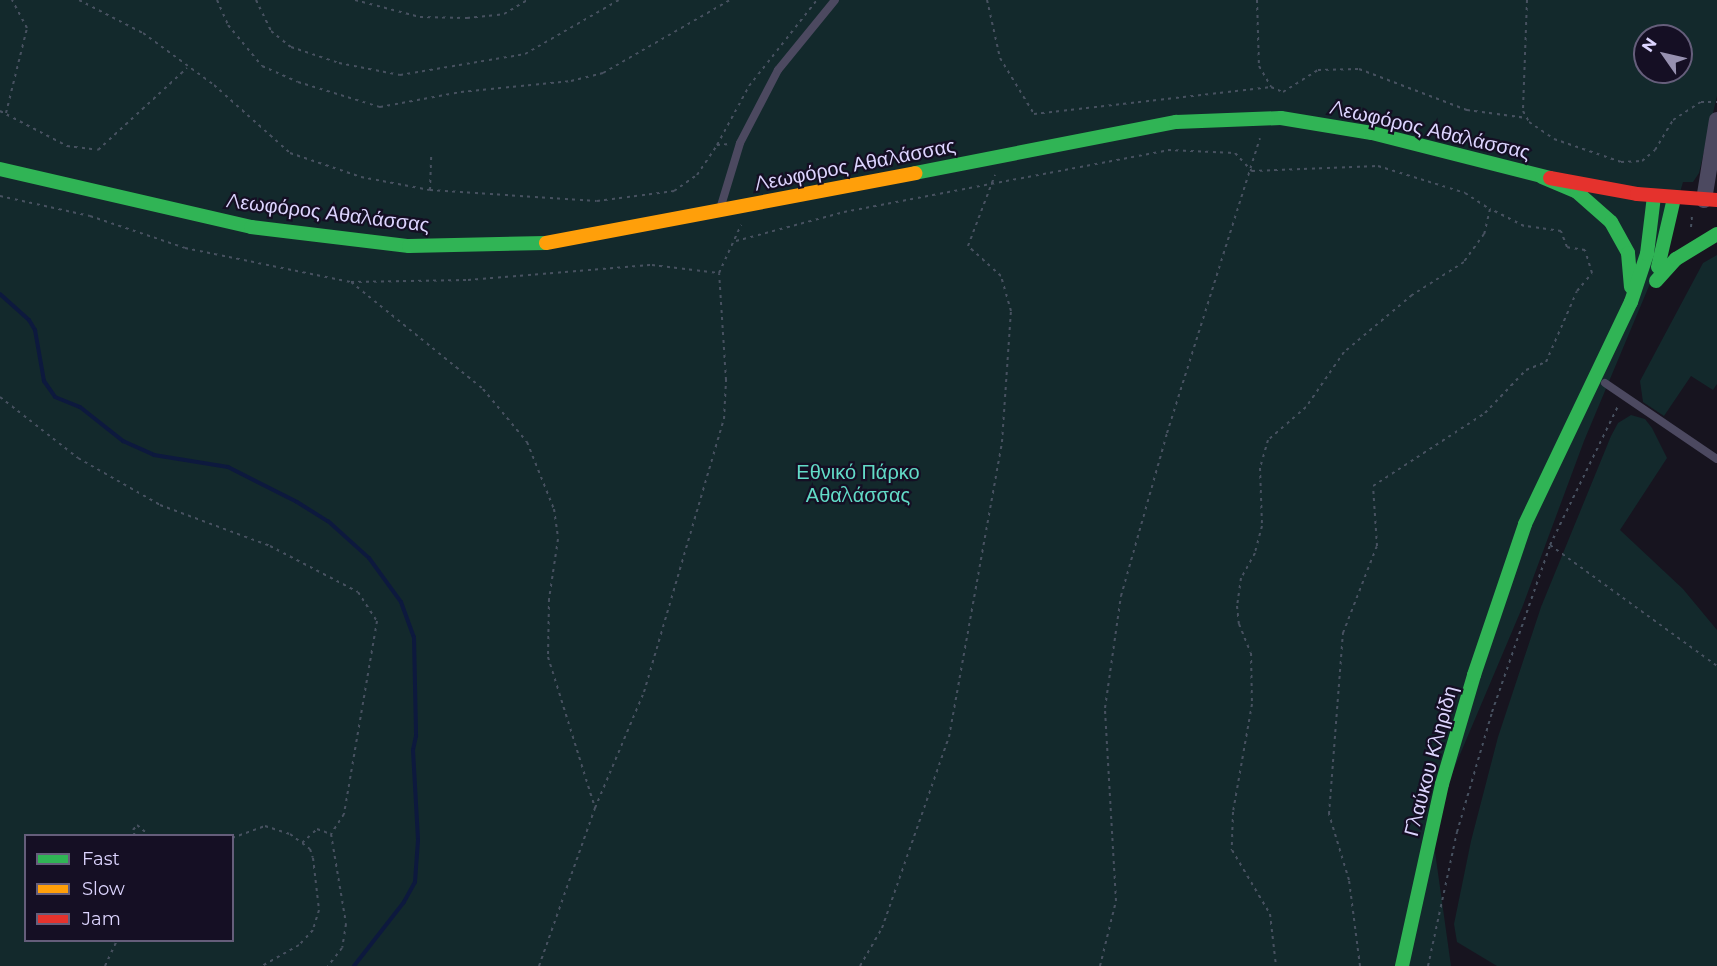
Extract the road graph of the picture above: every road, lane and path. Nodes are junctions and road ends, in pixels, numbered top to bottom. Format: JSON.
{"nodes":[{"id":1,"x":12,"y":0,"type":"edge"},
{"id":2,"x":79,"y":0,"type":"edge"},
{"id":3,"x":218,"y":0,"type":"edge"},
{"id":4,"x":256,"y":0,"type":"edge"},
{"id":5,"x":355,"y":0,"type":"edge"},
{"id":6,"x":527,"y":0,"type":"edge"},
{"id":7,"x":619,"y":0,"type":"edge"},
{"id":8,"x":730,"y":0,"type":"edge"},
{"id":9,"x":835,"y":0,"type":"edge"},
{"id":10,"x":987,"y":0,"type":"edge"},
{"id":11,"x":1257,"y":0,"type":"edge"},
{"id":12,"x":1527,"y":0,"type":"edge"},
{"id":13,"x":187,"y":69,"type":"junction"},
{"id":14,"x":1271,"y":87,"type":"junction"},
{"id":15,"x":1717,"y":102,"type":"edge"},
{"id":16,"x":0,"y":111,"type":"edge"},
{"id":17,"x":6,"y":113,"type":"junction"},
{"id":18,"x":1265,"y":118,"type":"junction"},
{"id":19,"x":1527,"y":118,"type":"junction"},
{"id":20,"x":1717,"y":120,"type":"edge"},
{"id":21,"x":740,"y":143,"type":"junction"},
{"id":22,"x":431,"y":153,"type":"dead end"},
{"id":23,"x":1003,"y":155,"type":"junction"},
{"id":24,"x":0,"y":169,"type":"edge"},
{"id":25,"x":1252,"y":171,"type":"junction"},
{"id":26,"x":1542,"y":177,"type":"junction"},
{"id":27,"x":992,"y":183,"type":"junction"},
{"id":28,"x":430,"y":190,"type":"junction"},
{"id":29,"x":0,"y":196,"type":"edge"},
{"id":30,"x":1654,"y":196,"type":"junction"},
{"id":31,"x":1674,"y":198,"type":"junction"},
{"id":32,"x":1711,"y":200,"type":"edge"},
{"id":33,"x":741,"y":207,"type":"junction"},
{"id":34,"x":1490,"y":209,"type":"junction"},
{"id":35,"x":719,"y":212,"type":"junction"},
{"id":36,"x":1717,"y":234,"type":"edge"},
{"id":37,"x":736,"y":241,"type":"junction"},
{"id":38,"x":719,"y":273,"type":"junction"},
{"id":39,"x":351,"y":282,"type":"junction"},
{"id":40,"x":1651,"y":289,"type":"junction"},
{"id":41,"x":1630,"y":302,"type":"junction"},
{"id":42,"x":1605,"y":383,"type":"junction"},
{"id":43,"x":1623,"y":395,"type":"junction"},
{"id":44,"x":0,"y":397,"type":"edge"},
{"id":45,"x":1717,"y":459,"type":"edge"},
{"id":46,"x":1550,"y":545,"type":"junction"},
{"id":47,"x":1510,"y":569,"type":"junction"},
{"id":48,"x":1717,"y":666,"type":"edge"},
{"id":49,"x":595,"y":808,"type":"junction"},
{"id":50,"x":134,"y":834,"type":"edge"},
{"id":51,"x":148,"y":834,"type":"edge"},
{"id":52,"x":331,"y":834,"type":"junction"},
{"id":53,"x":234,"y":837,"type":"edge"},
{"id":54,"x":302,"y":843,"type":"junction"},
{"id":55,"x":116,"y":942,"type":"edge"},
{"id":56,"x":105,"y":966,"type":"edge"},
{"id":57,"x":262,"y":966,"type":"edge"},
{"id":58,"x":328,"y":966,"type":"edge"},
{"id":59,"x":539,"y":966,"type":"edge"},
{"id":60,"x":860,"y":966,"type":"edge"},
{"id":61,"x":1100,"y":966,"type":"edge"},
{"id":62,"x":1276,"y":966,"type":"edge"},
{"id":63,"x":1360,"y":966,"type":"edge"},
{"id":64,"x":1402,"y":966,"type":"edge"},
{"id":65,"x":1428,"y":966,"type":"edge"}],
"edges":[{"from":1,"to":17,"type":"path"},
{"from":2,"to":13,"type":"path"},
{"from":3,"to":8,"type":"path"},
{"from":4,"to":7,"type":"path"},
{"from":5,"to":6,"type":"path"},
{"from":9,"to":21,"type":"lane"},
{"from":10,"to":14,"type":"path"},
{"from":11,"to":14,"type":"path"},
{"from":12,"to":19,"type":"path"},
{"from":13,"to":17,"type":"path"},
{"from":13,"to":28,"type":"path"},
{"from":14,"to":19,"type":"path"},
{"from":15,"to":19,"type":"path"},
{"from":16,"to":17,"type":"path"},
{"from":18,"to":23,"type":"main road","name":"Λεωφόρος Αθαλάσσας"},
{"from":18,"to":25,"type":"path"},
{"from":18,"to":26,"type":"main road","name":"Λεωφόρος Αθαλάσσας"},
{"from":20,"to":32,"type":"street"},
{"from":21,"to":28,"type":"path"},
{"from":21,"to":35,"type":"lane"},
{"from":22,"to":28,"type":"path"},
{"from":23,"to":27,"type":"path"},
{"from":23,"to":33,"type":"main road","name":"Λεωφόρος Αθαλάσσας"},
{"from":24,"to":35,"type":"main road","name":"Λεωφόρος Αθαλάσσας"},
{"from":25,"to":27,"type":"path"},
{"from":25,"to":34,"type":"path"},
{"from":25,"to":61,"type":"path"},
{"from":26,"to":30,"type":"main road","name":"Λεωφόρος Αθαλάσσας"},
{"from":26,"to":41,"type":"main road"},
{"from":27,"to":37,"type":"path"},
{"from":27,"to":60,"type":"path"},
{"from":29,"to":39,"type":"path"},
{"from":30,"to":31,"type":"main road","name":"Λεωφόρος Αθαλάσσας"},
{"from":30,"to":41,"type":"main road","name":"Γλαύκου Κληρίδη"},
{"from":31,"to":32,"type":"main road","name":"Λεωφόρος Αθαλάσσας"},
{"from":31,"to":40,"type":"main road","name":"Γλαύκου Κληρίδη"},
{"from":33,"to":35,"type":"main road","name":"Λεωφόρος Αθαλάσσας"},
{"from":33,"to":37,"type":"path"},
{"from":34,"to":62,"type":"path"},
{"from":34,"to":63,"type":"path"},
{"from":36,"to":40,"type":"main road"},
{"from":37,"to":38,"type":"path"},
{"from":38,"to":39,"type":"path"},
{"from":38,"to":49,"type":"path"},
{"from":39,"to":49,"type":"path"},
{"from":40,"to":42,"type":"main road","name":"Γλαύκου Κληρίδη"},
{"from":41,"to":47,"type":"main road","name":"Γλαύκου Κληρίδη"},
{"from":42,"to":43,"type":"lane"},
{"from":42,"to":47,"type":"main road","name":"Γλαύκου Κληρίδη"},
{"from":43,"to":45,"type":"lane"},
{"from":43,"to":46,"type":"path"},
{"from":44,"to":52,"type":"path"},
{"from":46,"to":48,"type":"path"},
{"from":46,"to":65,"type":"path"},
{"from":47,"to":64,"type":"main road","name":"Γλαύκου Κληρίδη"},
{"from":49,"to":59,"type":"path"},
{"from":50,"to":51,"type":"path"},
{"from":52,"to":54,"type":"path"},
{"from":52,"to":58,"type":"path"},
{"from":53,"to":54,"type":"path"},
{"from":54,"to":57,"type":"path"},
{"from":55,"to":56,"type":"path"}]}
